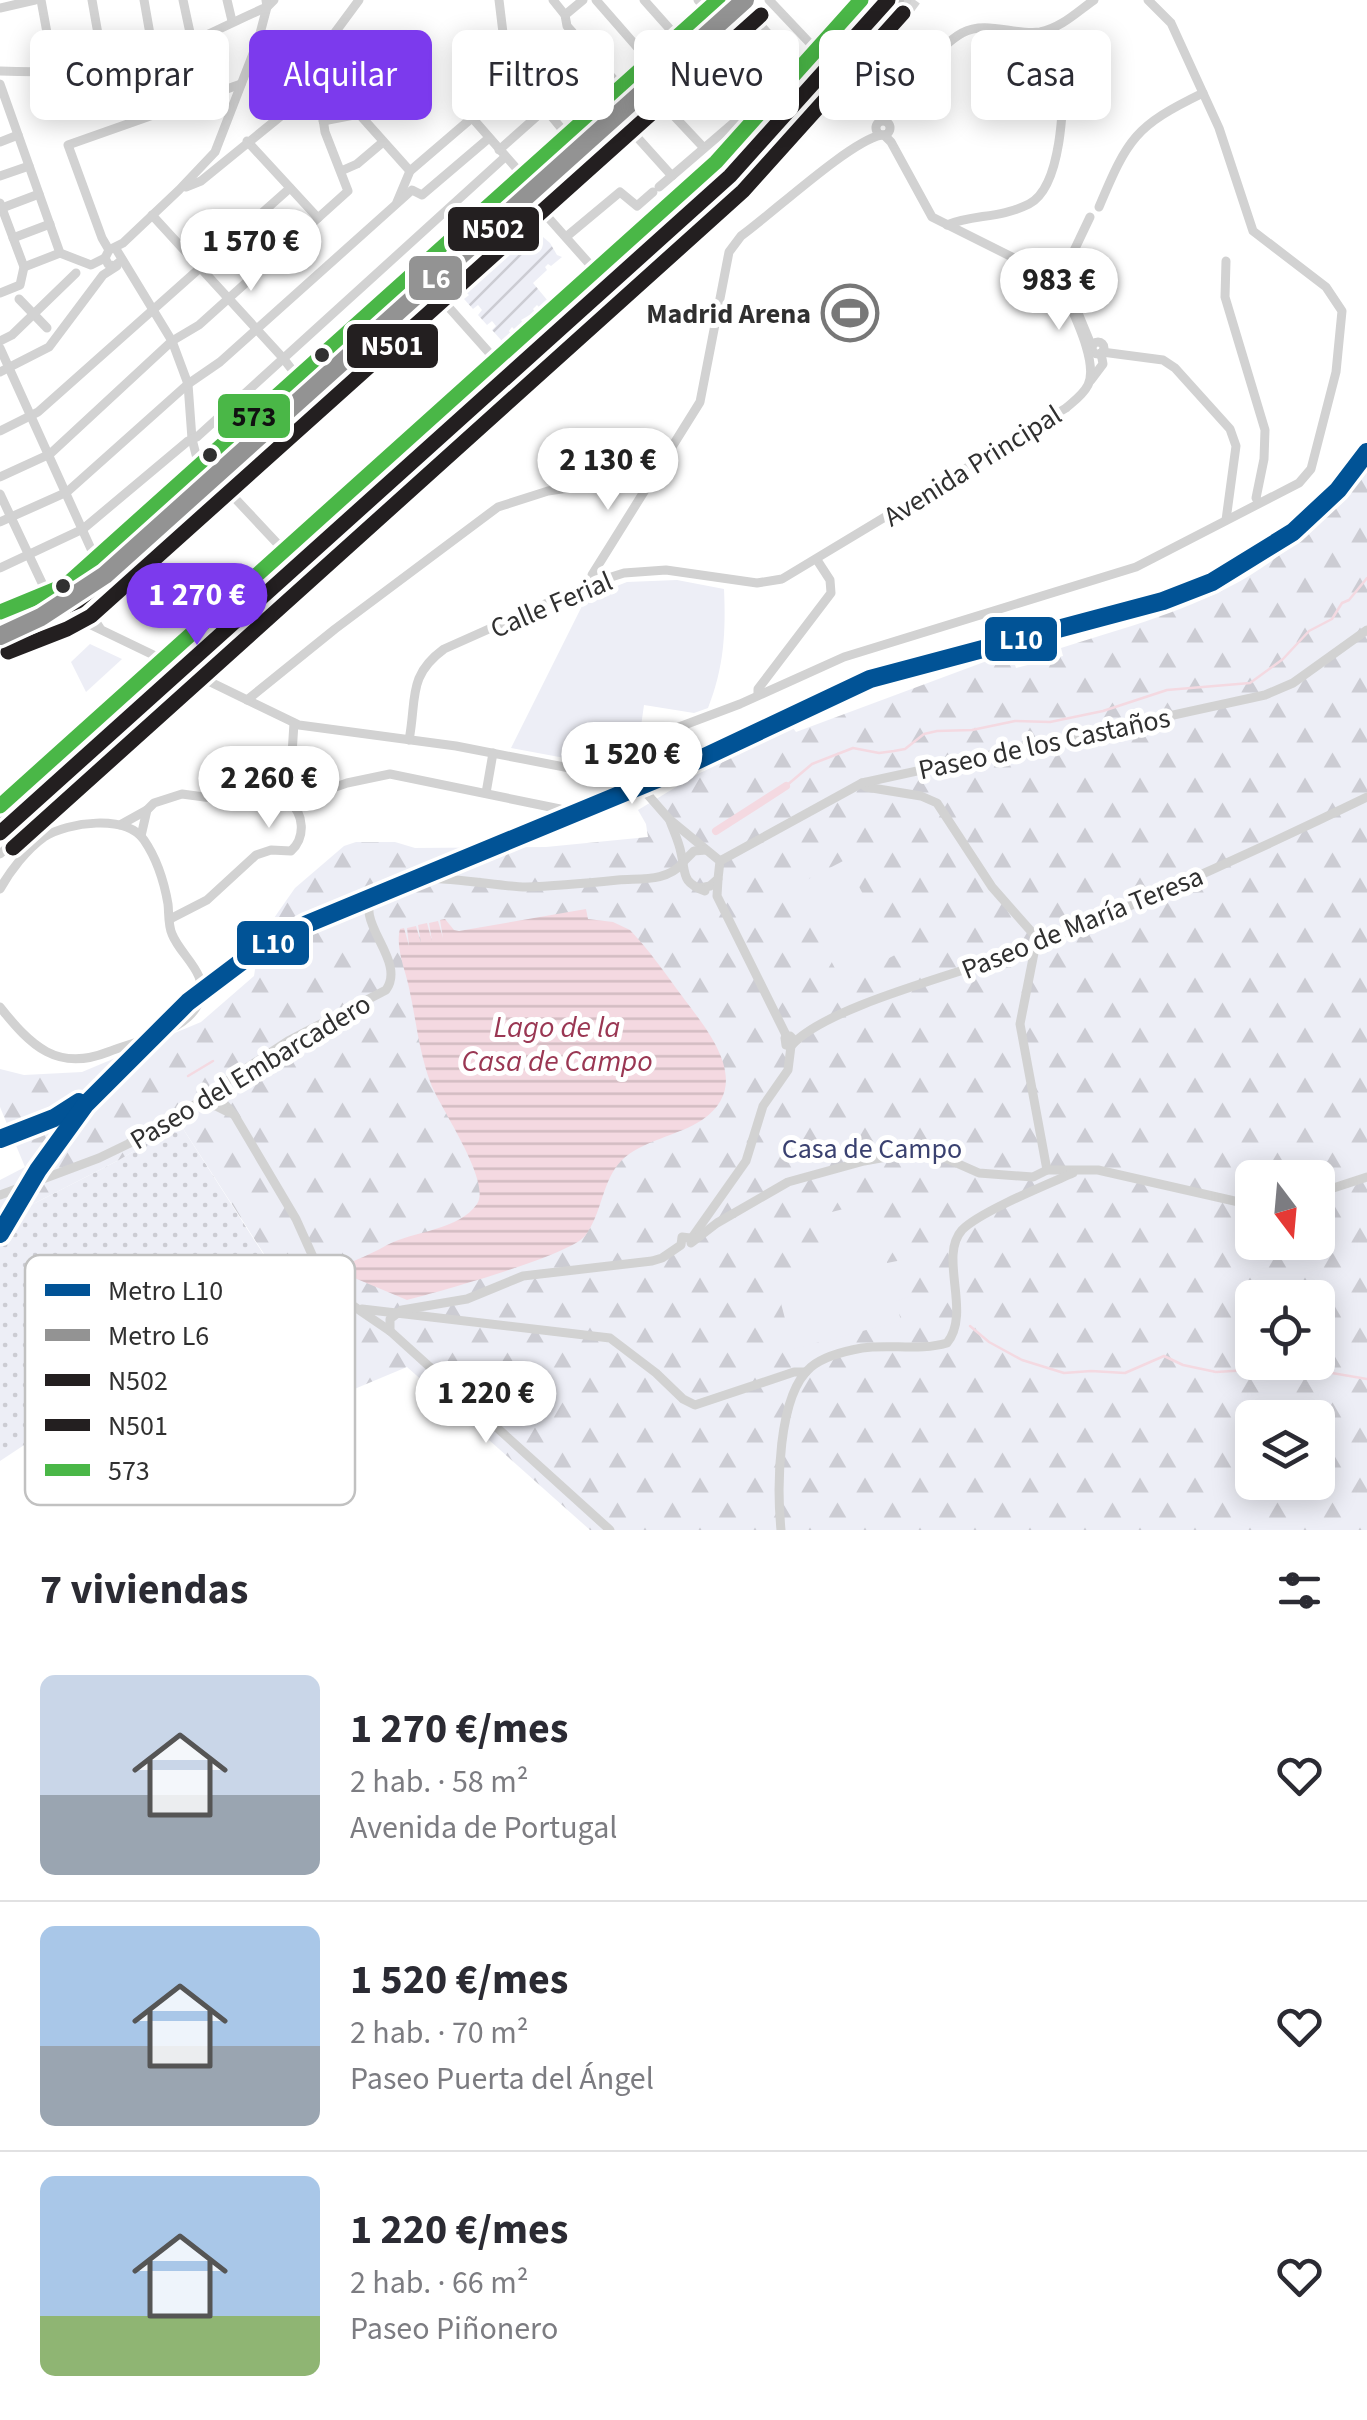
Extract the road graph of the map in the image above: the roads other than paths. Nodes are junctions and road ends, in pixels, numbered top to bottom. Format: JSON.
{"nodes":[{"id":1,"x":38,"y":0,"type":"edge"},
{"id":2,"x":92,"y":0,"type":"edge"},
{"id":3,"x":144,"y":0,"type":"edge"},
{"id":4,"x":183,"y":0,"type":"edge"},
{"id":5,"x":228,"y":0,"type":"edge"},
{"id":6,"x":359,"y":0,"type":"edge"},
{"id":7,"x":499,"y":0,"type":"edge"},
{"id":8,"x":553,"y":0,"type":"edge"},
{"id":9,"x":583,"y":0,"type":"edge"},
{"id":10,"x":596,"y":0,"type":"edge"},
{"id":11,"x":644,"y":0,"type":"edge"},
{"id":12,"x":698,"y":0,"type":"edge"},
{"id":13,"x":769,"y":0,"type":"edge"},
{"id":14,"x":861,"y":0,"type":"edge"},
{"id":15,"x":888,"y":0,"type":"edge"},
{"id":16,"x":898,"y":0,"type":"edge"},
{"id":17,"x":908,"y":0,"type":"edge"},
{"id":18,"x":1094,"y":0,"type":"edge"},
{"id":19,"x":1148,"y":0,"type":"edge"},
{"id":20,"x":740,"y":1,"type":"edge"},
{"id":21,"x":269,"y":2,"type":"edge"},
{"id":22,"x":0,"y":8,"type":"edge"},
{"id":23,"x":565,"y":15,"type":"junction"},
{"id":24,"x":715,"y":19,"type":"junction"},
{"id":25,"x":232,"y":21,"type":"junction"},
{"id":26,"x":45,"y":30,"type":"edge"},
{"id":27,"x":97,"y":30,"type":"edge"},
{"id":28,"x":149,"y":30,"type":"edge"},
{"id":29,"x":189,"y":30,"type":"edge"},
{"id":30,"x":215,"y":30,"type":"edge"},
{"id":31,"x":337,"y":30,"type":"edge"},
{"id":32,"x":503,"y":30,"type":"edge"},
{"id":33,"x":571,"y":30,"type":"edge"},
{"id":34,"x":666,"y":30,"type":"edge"},
{"id":35,"x":704,"y":30,"type":"edge"},
{"id":36,"x":708,"y":30,"type":"edge"},
{"id":37,"x":841,"y":30,"type":"edge"},
{"id":38,"x":887,"y":30,"type":"tunnel mouth"},
{"id":39,"x":634,"y":44,"type":"edge"},
{"id":40,"x":819,"y":53,"type":"edge"},
{"id":41,"x":819,"y":63,"type":"edge"},
{"id":42,"x":0,"y":70,"type":"edge"},
{"id":43,"x":30,"y":71,"type":"edge"},
{"id":44,"x":808,"y":79,"type":"junction"},
{"id":45,"x":614,"y":80,"type":"edge"},
{"id":46,"x":0,"y":84,"type":"edge"},
{"id":47,"x":241,"y":84,"type":"junction"},
{"id":48,"x":1203,"y":93,"type":"junction"},
{"id":49,"x":634,"y":94,"type":"edge"},
{"id":50,"x":629,"y":97,"type":"junction"},
{"id":51,"x":634,"y":99,"type":"edge"},
{"id":52,"x":4,"y":107,"type":"edge"},
{"id":53,"x":819,"y":108,"type":"edge"},
{"id":54,"x":618,"y":116,"type":"junction"},
{"id":55,"x":276,"y":120,"type":"edge"},
{"id":56,"x":471,"y":120,"type":"edge"},
{"id":57,"x":473,"y":120,"type":"edge"},
{"id":58,"x":535,"y":120,"type":"edge"},
{"id":59,"x":555,"y":120,"type":"edge"},
{"id":60,"x":678,"y":120,"type":"edge"},
{"id":61,"x":737,"y":120,"type":"edge"},
{"id":62,"x":877,"y":120,"type":"edge"},
{"id":63,"x":1060,"y":120,"type":"edge"},
{"id":64,"x":323,"y":121,"type":"joint"},
{"id":65,"x":883,"y":130,"type":"junction"},
{"id":66,"x":18,"y":135,"type":"junction"},
{"id":67,"x":489,"y":138,"type":"junction"},
{"id":68,"x":0,"y":142,"type":"edge"},
{"id":69,"x":248,"y":142,"type":"junction"},
{"id":70,"x":383,"y":142,"type":"junction"},
{"id":71,"x":578,"y":148,"type":"junction"},
{"id":72,"x":704,"y":148,"type":"junction"},
{"id":73,"x":502,"y":153,"type":"junction"},
{"id":74,"x":29,"y":166,"type":"junction"},
{"id":75,"x":341,"y":171,"type":"junction"},
{"id":76,"x":410,"y":171,"type":"junction"},
{"id":77,"x":0,"y":176,"type":"edge"},
{"id":78,"x":672,"y":176,"type":"junction"},
{"id":79,"x":290,"y":188,"type":"junction"},
{"id":80,"x":179,"y":190,"type":"junction"},
{"id":81,"x":530,"y":191,"type":"junction"},
{"id":82,"x":39,"y":194,"type":"junction"},
{"id":83,"x":396,"y":204,"type":"junction"},
{"id":84,"x":1,"y":206,"type":"edge"},
{"id":85,"x":1099,"y":207,"type":"dead end"},
{"id":86,"x":152,"y":216,"type":"junction"},
{"id":87,"x":1090,"y":216,"type":"dead end"},
{"id":88,"x":318,"y":218,"type":"junction"},
{"id":89,"x":50,"y":224,"type":"junction"},
{"id":90,"x":947,"y":226,"type":"junction"},
{"id":91,"x":566,"y":237,"type":"junction"},
{"id":92,"x":13,"y":238,"type":"junction"},
{"id":93,"x":110,"y":252,"type":"junction"},
{"id":94,"x":60,"y":253,"type":"junction"},
{"id":95,"x":1226,"y":261,"type":"dead end"},
{"id":96,"x":120,"y":263,"type":"junction"},
{"id":97,"x":91,"y":265,"type":"junction"},
{"id":98,"x":24,"y":267,"type":"junction"},
{"id":99,"x":1037,"y":267,"type":"junction"},
{"id":100,"x":201,"y":268,"type":"junction"},
{"id":101,"x":76,"y":273,"type":"dead end"},
{"id":102,"x":601,"y":277,"type":"junction"},
{"id":103,"x":1061,"y":278,"type":"junction"},
{"id":104,"x":431,"y":280,"type":"junction"},
{"id":105,"x":98,"y":282,"type":"junction"},
{"id":106,"x":0,"y":293,"type":"edge"},
{"id":107,"x":229,"y":298,"type":"junction"},
{"id":108,"x":19,"y":299,"type":"dead end"},
{"id":109,"x":154,"y":309,"type":"junction"},
{"id":110,"x":34,"y":315,"type":"junction"},
{"id":111,"x":47,"y":328,"type":"dead end"},
{"id":112,"x":256,"y":328,"type":"junction"},
{"id":113,"x":172,"y":341,"type":"junction"},
{"id":114,"x":0,"y":344,"type":"edge"},
{"id":115,"x":1098,"y":348,"type":"junction"},
{"id":116,"x":283,"y":358,"type":"junction"},
{"id":117,"x":502,"y":366,"type":"junction"},
{"id":118,"x":5,"y":370,"type":"edge"},
{"id":119,"x":1090,"y":382,"type":"junction"},
{"id":120,"x":188,"y":384,"type":"junction"},
{"id":121,"x":307,"y":390,"type":"junction"},
{"id":122,"x":32,"y":415,"type":"junction"},
{"id":123,"x":0,"y":430,"type":"edge"},
{"id":124,"x":192,"y":439,"type":"junction"},
{"id":125,"x":50,"y":454,"type":"junction"},
{"id":126,"x":666,"y":455,"type":"junction"},
{"id":127,"x":0,"y":477,"type":"edge"},
{"id":128,"x":202,"y":478,"type":"junction"},
{"id":129,"x":216,"y":478,"type":"junction"},
{"id":130,"x":67,"y":492,"type":"junction"},
{"id":131,"x":0,"y":494,"type":"edge"},
{"id":132,"x":1228,"y":500,"type":"junction"},
{"id":133,"x":1259,"y":503,"type":"junction"},
{"id":134,"x":1244,"y":511,"type":"junction"},
{"id":135,"x":11,"y":517,"type":"junction"},
{"id":136,"x":1226,"y":520,"type":"junction"},
{"id":137,"x":0,"y":522,"type":"edge"},
{"id":138,"x":84,"y":528,"type":"junction"},
{"id":139,"x":29,"y":555,"type":"junction"},
{"id":140,"x":290,"y":556,"type":"junction"},
{"id":141,"x":817,"y":560,"type":"junction"},
{"id":142,"x":0,"y":568,"type":"edge"},
{"id":143,"x":101,"y":570,"type":"junction"},
{"id":144,"x":592,"y":583,"type":"junction"},
{"id":145,"x":93,"y":587,"type":"junction"},
{"id":146,"x":51,"y":602,"type":"junction"},
{"id":147,"x":62,"y":611,"type":"junction"},
{"id":148,"x":30,"y":620,"type":"junction"},
{"id":149,"x":1367,"y":630,"type":"edge"},
{"id":150,"x":102,"y":631,"type":"junction"},
{"id":151,"x":0,"y":634,"type":"edge"},
{"id":152,"x":170,"y":664,"type":"junction"},
{"id":153,"x":198,"y":676,"type":"junction"},
{"id":154,"x":758,"y":695,"type":"junction"},
{"id":155,"x":247,"y":700,"type":"junction"},
{"id":156,"x":294,"y":723,"type":"junction"},
{"id":157,"x":409,"y":740,"type":"junction"},
{"id":158,"x":493,"y":752,"type":"junction"},
{"id":159,"x":606,"y":775,"type":"junction"},
{"id":160,"x":862,"y":782,"type":"junction"},
{"id":161,"x":486,"y":793,"type":"junction"},
{"id":162,"x":1367,"y":797,"type":"edge"},
{"id":163,"x":289,"y":802,"type":"junction"},
{"id":164,"x":560,"y":809,"type":"dead end"},
{"id":165,"x":147,"y":810,"type":"junction"},
{"id":166,"x":0,"y":817,"type":"edge"},
{"id":167,"x":669,"y":819,"type":"junction"},
{"id":168,"x":120,"y":825,"type":"junction"},
{"id":169,"x":142,"y":836,"type":"junction"},
{"id":170,"x":706,"y":850,"type":"junction"},
{"id":171,"x":0,"y":854,"type":"edge"},
{"id":172,"x":720,"y":860,"type":"junction"},
{"id":173,"x":683,"y":863,"type":"junction"},
{"id":174,"x":718,"y":879,"type":"junction"},
{"id":175,"x":700,"y":888,"type":"junction"},
{"id":176,"x":0,"y":889,"type":"edge"},
{"id":177,"x":717,"y":896,"type":"junction"},
{"id":178,"x":170,"y":919,"type":"junction"},
{"id":179,"x":1038,"y":945,"type":"junction"},
{"id":180,"x":0,"y":1007,"type":"edge"},
{"id":181,"x":791,"y":1041,"type":"junction"},
{"id":182,"x":222,"y":1086,"type":"junction"},
{"id":183,"x":198,"y":1104,"type":"junction"},
{"id":184,"x":235,"y":1116,"type":"junction"},
{"id":185,"x":1047,"y":1170,"type":"junction"},
{"id":186,"x":1077,"y":1171,"type":"junction"},
{"id":187,"x":1367,"y":1176,"type":"edge"},
{"id":188,"x":1033,"y":1177,"type":"junction"},
{"id":189,"x":1335,"y":1187,"type":"edge"},
{"id":190,"x":1031,"y":1193,"type":"junction"},
{"id":191,"x":0,"y":1195,"type":"edge"},
{"id":192,"x":1235,"y":1201,"type":"edge"},
{"id":193,"x":687,"y":1242,"type":"junction"},
{"id":194,"x":312,"y":1255,"type":"edge"},
{"id":195,"x":355,"y":1306,"type":"edge"},
{"id":196,"x":359,"y":1309,"type":"junction"},
{"id":197,"x":393,"y":1314,"type":"junction"},
{"id":198,"x":390,"y":1332,"type":"junction"},
{"id":199,"x":806,"y":1372,"type":"junction"},
{"id":200,"x":610,"y":1530,"type":"edge"},
{"id":201,"x":781,"y":1530,"type":"edge"}],
"edges":[{"from":1,"to":22,"type":"street"},
{"from":1,"to":26,"type":"street"},
{"from":2,"to":27,"type":"street"},
{"from":3,"to":28,"type":"street"},
{"from":4,"to":29,"type":"street"},
{"from":5,"to":25,"type":"street"},
{"from":6,"to":31,"type":"street"},
{"from":7,"to":32,"type":"street"},
{"from":8,"to":23,"type":"street"},
{"from":9,"to":23,"type":"street"},
{"from":10,"to":39,"type":"street"},
{"from":11,"to":34,"type":"street"},
{"from":12,"to":24,"type":"street"},
{"from":13,"to":40,"type":"street"},
{"from":14,"to":37,"type":"street"},
{"from":15,"to":16,"type":"highway"},
{"from":17,"to":38,"type":"street"},
{"from":18,"to":65,"type":"street"},
{"from":19,"to":48,"type":"street"},
{"from":20,"to":24,"type":"main road"},
{"from":20,"to":36,"type":"main road"},
{"from":20,"to":44,"type":"street"},
{"from":21,"to":25,"type":"street"},
{"from":21,"to":47,"type":"street"},
{"from":23,"to":33,"type":"street"},
{"from":24,"to":35,"type":"main road"},
{"from":25,"to":30,"type":"street"},
{"from":41,"to":44,"type":"street"},
{"from":42,"to":43,"type":"street"},
{"from":44,"to":102,"type":"street"},
{"from":45,"to":50,"type":"street"},
{"from":46,"to":52,"type":"street"},
{"from":47,"to":80,"type":"street"},
{"from":47,"to":93,"type":"street"},
{"from":48,"to":85,"type":"street"},
{"from":48,"to":133,"type":"street"},
{"from":49,"to":50,"type":"main road"},
{"from":50,"to":71,"type":"main road"},
{"from":51,"to":54,"type":"main road"},
{"from":52,"to":66,"type":"street"},
{"from":53,"to":153,"type":"street"},
{"from":54,"to":71,"type":"main road"},
{"from":54,"to":78,"type":"street"},
{"from":55,"to":69,"type":"street"},
{"from":56,"to":76,"type":"street"},
{"from":57,"to":67,"type":"street"},
{"from":58,"to":73,"type":"street"},
{"from":59,"to":71,"type":"street"},
{"from":60,"to":72,"type":"street"},
{"from":61,"to":72,"type":"street"},
{"from":62,"to":65,"type":"street"},
{"from":63,"to":90,"type":"street"},
{"from":64,"to":70,"type":"street"},
{"from":64,"to":75,"type":"street"},
{"from":65,"to":90,"type":"street"},
{"from":65,"to":126,"type":"street"},
{"from":66,"to":68,"type":"street"},
{"from":66,"to":74,"type":"street"},
{"from":67,"to":73,"type":"street"},
{"from":67,"to":83,"type":"street"},
{"from":69,"to":79,"type":"street"},
{"from":69,"to":80,"type":"street"},
{"from":70,"to":75,"type":"street"},
{"from":70,"to":76,"type":"street"},
{"from":71,"to":81,"type":"main road"},
{"from":72,"to":78,"type":"street"},
{"from":73,"to":81,"type":"street"},
{"from":73,"to":116,"type":"street"},
{"from":74,"to":77,"type":"street"},
{"from":74,"to":82,"type":"street"},
{"from":75,"to":88,"type":"street"},
{"from":76,"to":83,"type":"street"},
{"from":78,"to":91,"type":"street"},
{"from":79,"to":88,"type":"street"},
{"from":79,"to":100,"type":"street"},
{"from":80,"to":86,"type":"street"},
{"from":81,"to":91,"type":"street"},
{"from":81,"to":104,"type":"main road"},
{"from":82,"to":84,"type":"street"},
{"from":82,"to":89,"type":"street"},
{"from":83,"to":112,"type":"street"},
{"from":84,"to":92,"type":"street"},
{"from":86,"to":93,"type":"street"},
{"from":86,"to":100,"type":"street"},
{"from":87,"to":103,"type":"street"},
{"from":88,"to":107,"type":"street"},
{"from":89,"to":92,"type":"street"},
{"from":89,"to":94,"type":"street"},
{"from":90,"to":99,"type":"street"},
{"from":91,"to":102,"type":"street"},
{"from":92,"to":98,"type":"street"},
{"from":93,"to":96,"type":"street"},
{"from":93,"to":97,"type":"street"},
{"from":94,"to":97,"type":"street"},
{"from":94,"to":98,"type":"street"},
{"from":95,"to":133,"type":"street"},
{"from":96,"to":105,"type":"street"},
{"from":96,"to":109,"type":"street"},
{"from":97,"to":105,"type":"street"},
{"from":98,"to":106,"type":"street"},
{"from":99,"to":103,"type":"street"},
{"from":99,"to":119,"type":"street"},
{"from":100,"to":107,"type":"street"},
{"from":100,"to":109,"type":"street"},
{"from":101,"to":110,"type":"street"},
{"from":102,"to":117,"type":"street"},
{"from":103,"to":115,"type":"street"},
{"from":104,"to":117,"type":"street"},
{"from":104,"to":121,"type":"main road"},
{"from":105,"to":118,"type":"street"},
{"from":107,"to":112,"type":"street"},
{"from":107,"to":113,"type":"street"},
{"from":108,"to":110,"type":"street"},
{"from":109,"to":113,"type":"street"},
{"from":109,"to":122,"type":"street"},
{"from":110,"to":111,"type":"street"},
{"from":110,"to":114,"type":"street"},
{"from":112,"to":116,"type":"street"},
{"from":112,"to":120,"type":"street"},
{"from":113,"to":120,"type":"street"},
{"from":113,"to":125,"type":"street"},
{"from":114,"to":118,"type":"street"},
{"from":115,"to":119,"type":"street"},
{"from":115,"to":132,"type":"street"},
{"from":116,"to":121,"type":"street"},
{"from":116,"to":124,"type":"street"},
{"from":117,"to":140,"type":"street"},
{"from":118,"to":122,"type":"street"},
{"from":119,"to":141,"type":"street","name":"Avenida Principal"},
{"from":120,"to":124,"type":"street"},
{"from":120,"to":130,"type":"street"},
{"from":121,"to":128,"type":"main road"},
{"from":121,"to":129,"type":"main road"},
{"from":122,"to":123,"type":"street"},
{"from":122,"to":125,"type":"street"},
{"from":124,"to":128,"type":"street"},
{"from":124,"to":138,"type":"street"},
{"from":125,"to":127,"type":"street"},
{"from":125,"to":130,"type":"street"},
{"from":126,"to":144,"type":"street"},
{"from":126,"to":155,"type":"street"},
{"from":128,"to":129,"type":"street"},
{"from":128,"to":143,"type":"main road"},
{"from":129,"to":140,"type":"street"},
{"from":129,"to":145,"type":"main road"},
{"from":130,"to":135,"type":"street"},
{"from":130,"to":138,"type":"street"},
{"from":131,"to":135,"type":"street"},
{"from":132,"to":134,"type":"street"},
{"from":132,"to":136,"type":"street"},
{"from":133,"to":134,"type":"street"},
{"from":134,"to":136,"type":"street"},
{"from":135,"to":137,"type":"street"},
{"from":135,"to":139,"type":"street"},
{"from":136,"to":154,"type":"street"},
{"from":138,"to":139,"type":"street"},
{"from":138,"to":143,"type":"street"},
{"from":139,"to":142,"type":"street"},
{"from":139,"to":146,"type":"street"},
{"from":140,"to":152,"type":"street"},
{"from":141,"to":144,"type":"street","name":"Calle Ferial"},
{"from":141,"to":154,"type":"street"},
{"from":143,"to":145,"type":"street"},
{"from":143,"to":146,"type":"main road"},
{"from":144,"to":157,"type":"street","name":"Calle Ferial"},
{"from":145,"to":147,"type":"main road"},
{"from":145,"to":150,"type":"street"},
{"from":146,"to":147,"type":"street"},
{"from":146,"to":148,"type":"main road"},
{"from":147,"to":148,"type":"main road"},
{"from":147,"to":150,"type":"street"},
{"from":148,"to":151,"type":"main road"},
{"from":149,"to":160,"type":"street","name":"Paseo de los Castaños"},
{"from":150,"to":152,"type":"street"},
{"from":152,"to":153,"type":"street"},
{"from":152,"to":166,"type":"street"},
{"from":153,"to":155,"type":"street"},
{"from":153,"to":171,"type":"street"},
{"from":154,"to":159,"type":"street"},
{"from":155,"to":156,"type":"street"},
{"from":156,"to":157,"type":"street"},
{"from":156,"to":163,"type":"street"},
{"from":157,"to":158,"type":"street"},
{"from":158,"to":159,"type":"street"},
{"from":158,"to":161,"type":"street"},
{"from":159,"to":167,"type":"street"},
{"from":160,"to":172,"type":"street","name":"Paseo de los Castaños"},
{"from":160,"to":179,"type":"street"},
{"from":161,"to":163,"type":"street"},
{"from":161,"to":164,"type":"street"},
{"from":162,"to":179,"type":"street","name":"Paseo de María Teresa"},
{"from":163,"to":165,"type":"street"},
{"from":163,"to":178,"type":"street"},
{"from":165,"to":168,"type":"street"},
{"from":165,"to":169,"type":"street"},
{"from":167,"to":170,"type":"street"},
{"from":167,"to":173,"type":"street"},
{"from":168,"to":169,"type":"street"},
{"from":168,"to":176,"type":"street"},
{"from":169,"to":178,"type":"street"},
{"from":170,"to":172,"type":"street"},
{"from":170,"to":173,"type":"street"},
{"from":172,"to":174,"type":"street"},
{"from":173,"to":175,"type":"street"},
{"from":173,"to":182,"type":"street","name":"Paseo del Embarcadero"},
{"from":174,"to":175,"type":"street"},
{"from":174,"to":177,"type":"street"},
{"from":175,"to":177,"type":"street"},
{"from":177,"to":181,"type":"street"},
{"from":178,"to":180,"type":"street"},
{"from":179,"to":181,"type":"street","name":"Paseo de María Teresa"},
{"from":179,"to":185,"type":"street"},
{"from":181,"to":193,"type":"street"},
{"from":182,"to":183,"type":"street","name":"Paseo del Embarcadero"},
{"from":182,"to":184,"type":"street"},
{"from":183,"to":184,"type":"street"},
{"from":183,"to":191,"type":"street","name":"Paseo del Embarcadero"},
{"from":184,"to":194,"type":"street"},
{"from":185,"to":186,"type":"street"},
{"from":185,"to":188,"type":"street"},
{"from":186,"to":190,"type":"street"},
{"from":186,"to":192,"type":"street"},
{"from":187,"to":189,"type":"street"},
{"from":188,"to":190,"type":"street"},
{"from":188,"to":193,"type":"street"},
{"from":190,"to":199,"type":"street"},
{"from":193,"to":197,"type":"street"},
{"from":195,"to":196,"type":"street"},
{"from":196,"to":197,"type":"street"},
{"from":196,"to":198,"type":"street"},
{"from":197,"to":198,"type":"street"},
{"from":197,"to":199,"type":"street"},
{"from":198,"to":200,"type":"street"},
{"from":199,"to":201,"type":"street"}]}
